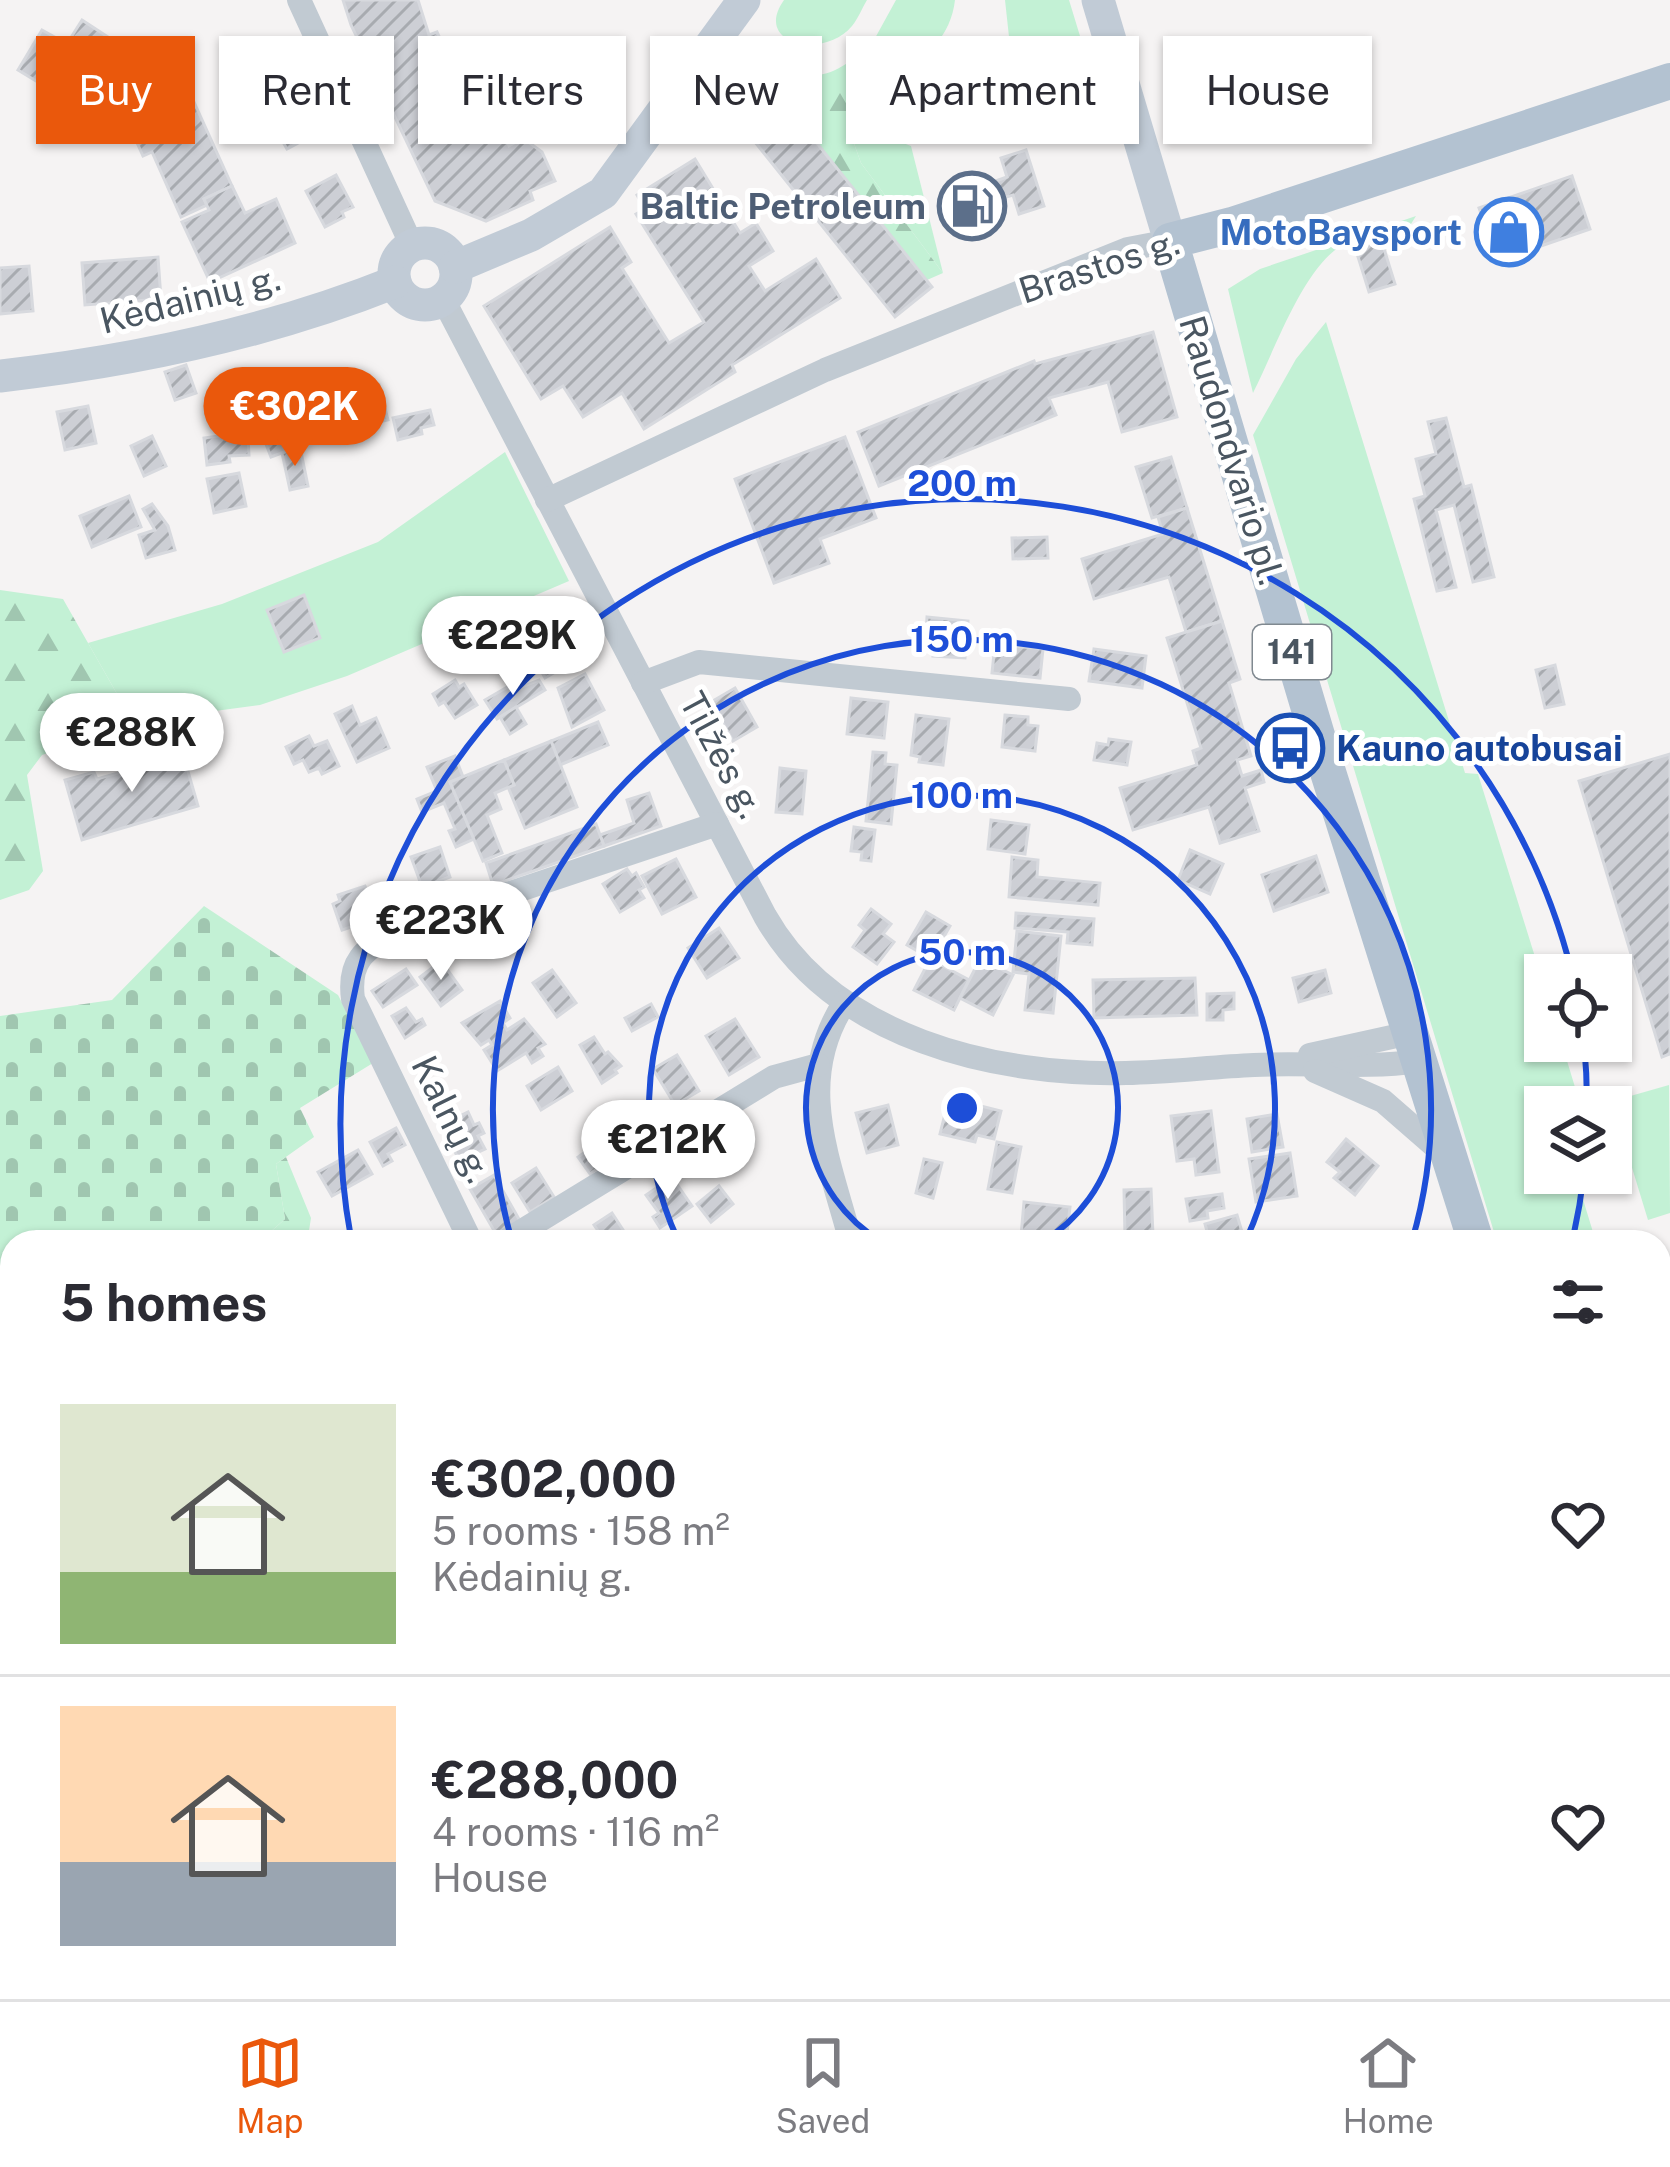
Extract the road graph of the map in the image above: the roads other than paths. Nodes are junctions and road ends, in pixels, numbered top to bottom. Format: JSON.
{"nodes":[{"id":1,"x":299,"y":0,"type":"edge"},
{"id":2,"x":744,"y":0,"type":"edge"},
{"id":3,"x":1098,"y":0,"type":"edge"},
{"id":4,"x":1670,"y":82,"type":"edge"},
{"id":5,"x":1170,"y":241,"type":"junction"},
{"id":6,"x":412,"y":246,"type":"junction"},
{"id":7,"x":455,"y":267,"type":"junction"},
{"id":8,"x":394,"y":282,"type":"junction"},
{"id":9,"x":443,"y":299,"type":"junction"},
{"id":10,"x":0,"y":376,"type":"edge"},
{"id":11,"x":548,"y":500,"type":"junction"},
{"id":12,"x":644,"y":683,"type":"junction"},
{"id":13,"x":1069,"y":699,"type":"dead end"},
{"id":14,"x":717,"y":824,"type":"junction"},
{"id":15,"x":845,"y":1002,"type":"junction"},
{"id":16,"x":1414,"y":1047,"type":"junction"},
{"id":17,"x":1260,"y":1064,"type":"junction"},
{"id":18,"x":818,"y":1065,"type":"junction"},
{"id":19,"x":1301,"y":1066,"type":"junction"},
{"id":20,"x":1449,"y":1160,"type":"junction"},
{"id":21,"x":465,"y":1230,"type":"edge"},
{"id":22,"x":524,"y":1230,"type":"edge"},
{"id":23,"x":848,"y":1230,"type":"edge"},
{"id":24,"x":1472,"y":1230,"type":"edge"}],
"edges":[{"from":1,"to":6,"type":"street"},
{"from":2,"to":7,"type":"main road"},
{"from":3,"to":5,"type":"main road","name":"Raudondvario pl.","number":"141"},
{"from":4,"to":5,"type":"main road","name":"Brastos g."},
{"from":5,"to":11,"type":"street","name":"Brastos g."},
{"from":5,"to":16,"type":"main road","name":"Raudondvario pl.","number":"141"},
{"from":6,"to":7,"type":"main road"},
{"from":6,"to":8,"type":"main road"},
{"from":7,"to":9,"type":"main road"},
{"from":8,"to":9,"type":"main road"},
{"from":8,"to":10,"type":"main road","name":"Kėdainių g."},
{"from":9,"to":11,"type":"street","name":"Tilžės g."},
{"from":11,"to":12,"type":"street","name":"Tilžės g."},
{"from":12,"to":13,"type":"street"},
{"from":12,"to":14,"type":"street","name":"Tilžės g."},
{"from":14,"to":15,"type":"street","name":"Tilžės g."},
{"from":14,"to":21,"type":"street","name":"Kalnų g."},
{"from":15,"to":17,"type":"street","name":"Tilžės g."},
{"from":15,"to":18,"type":"street"},
{"from":16,"to":17,"type":"street"},
{"from":16,"to":19,"type":"street"},
{"from":16,"to":20,"type":"main road","name":"Raudondvario pl.","number":"141"},
{"from":17,"to":19,"type":"street"},
{"from":18,"to":22,"type":"street"},
{"from":18,"to":23,"type":"street"},
{"from":19,"to":20,"type":"street"},
{"from":20,"to":24,"type":"main road","name":"Raudondvario pl.","number":"141"}]}
